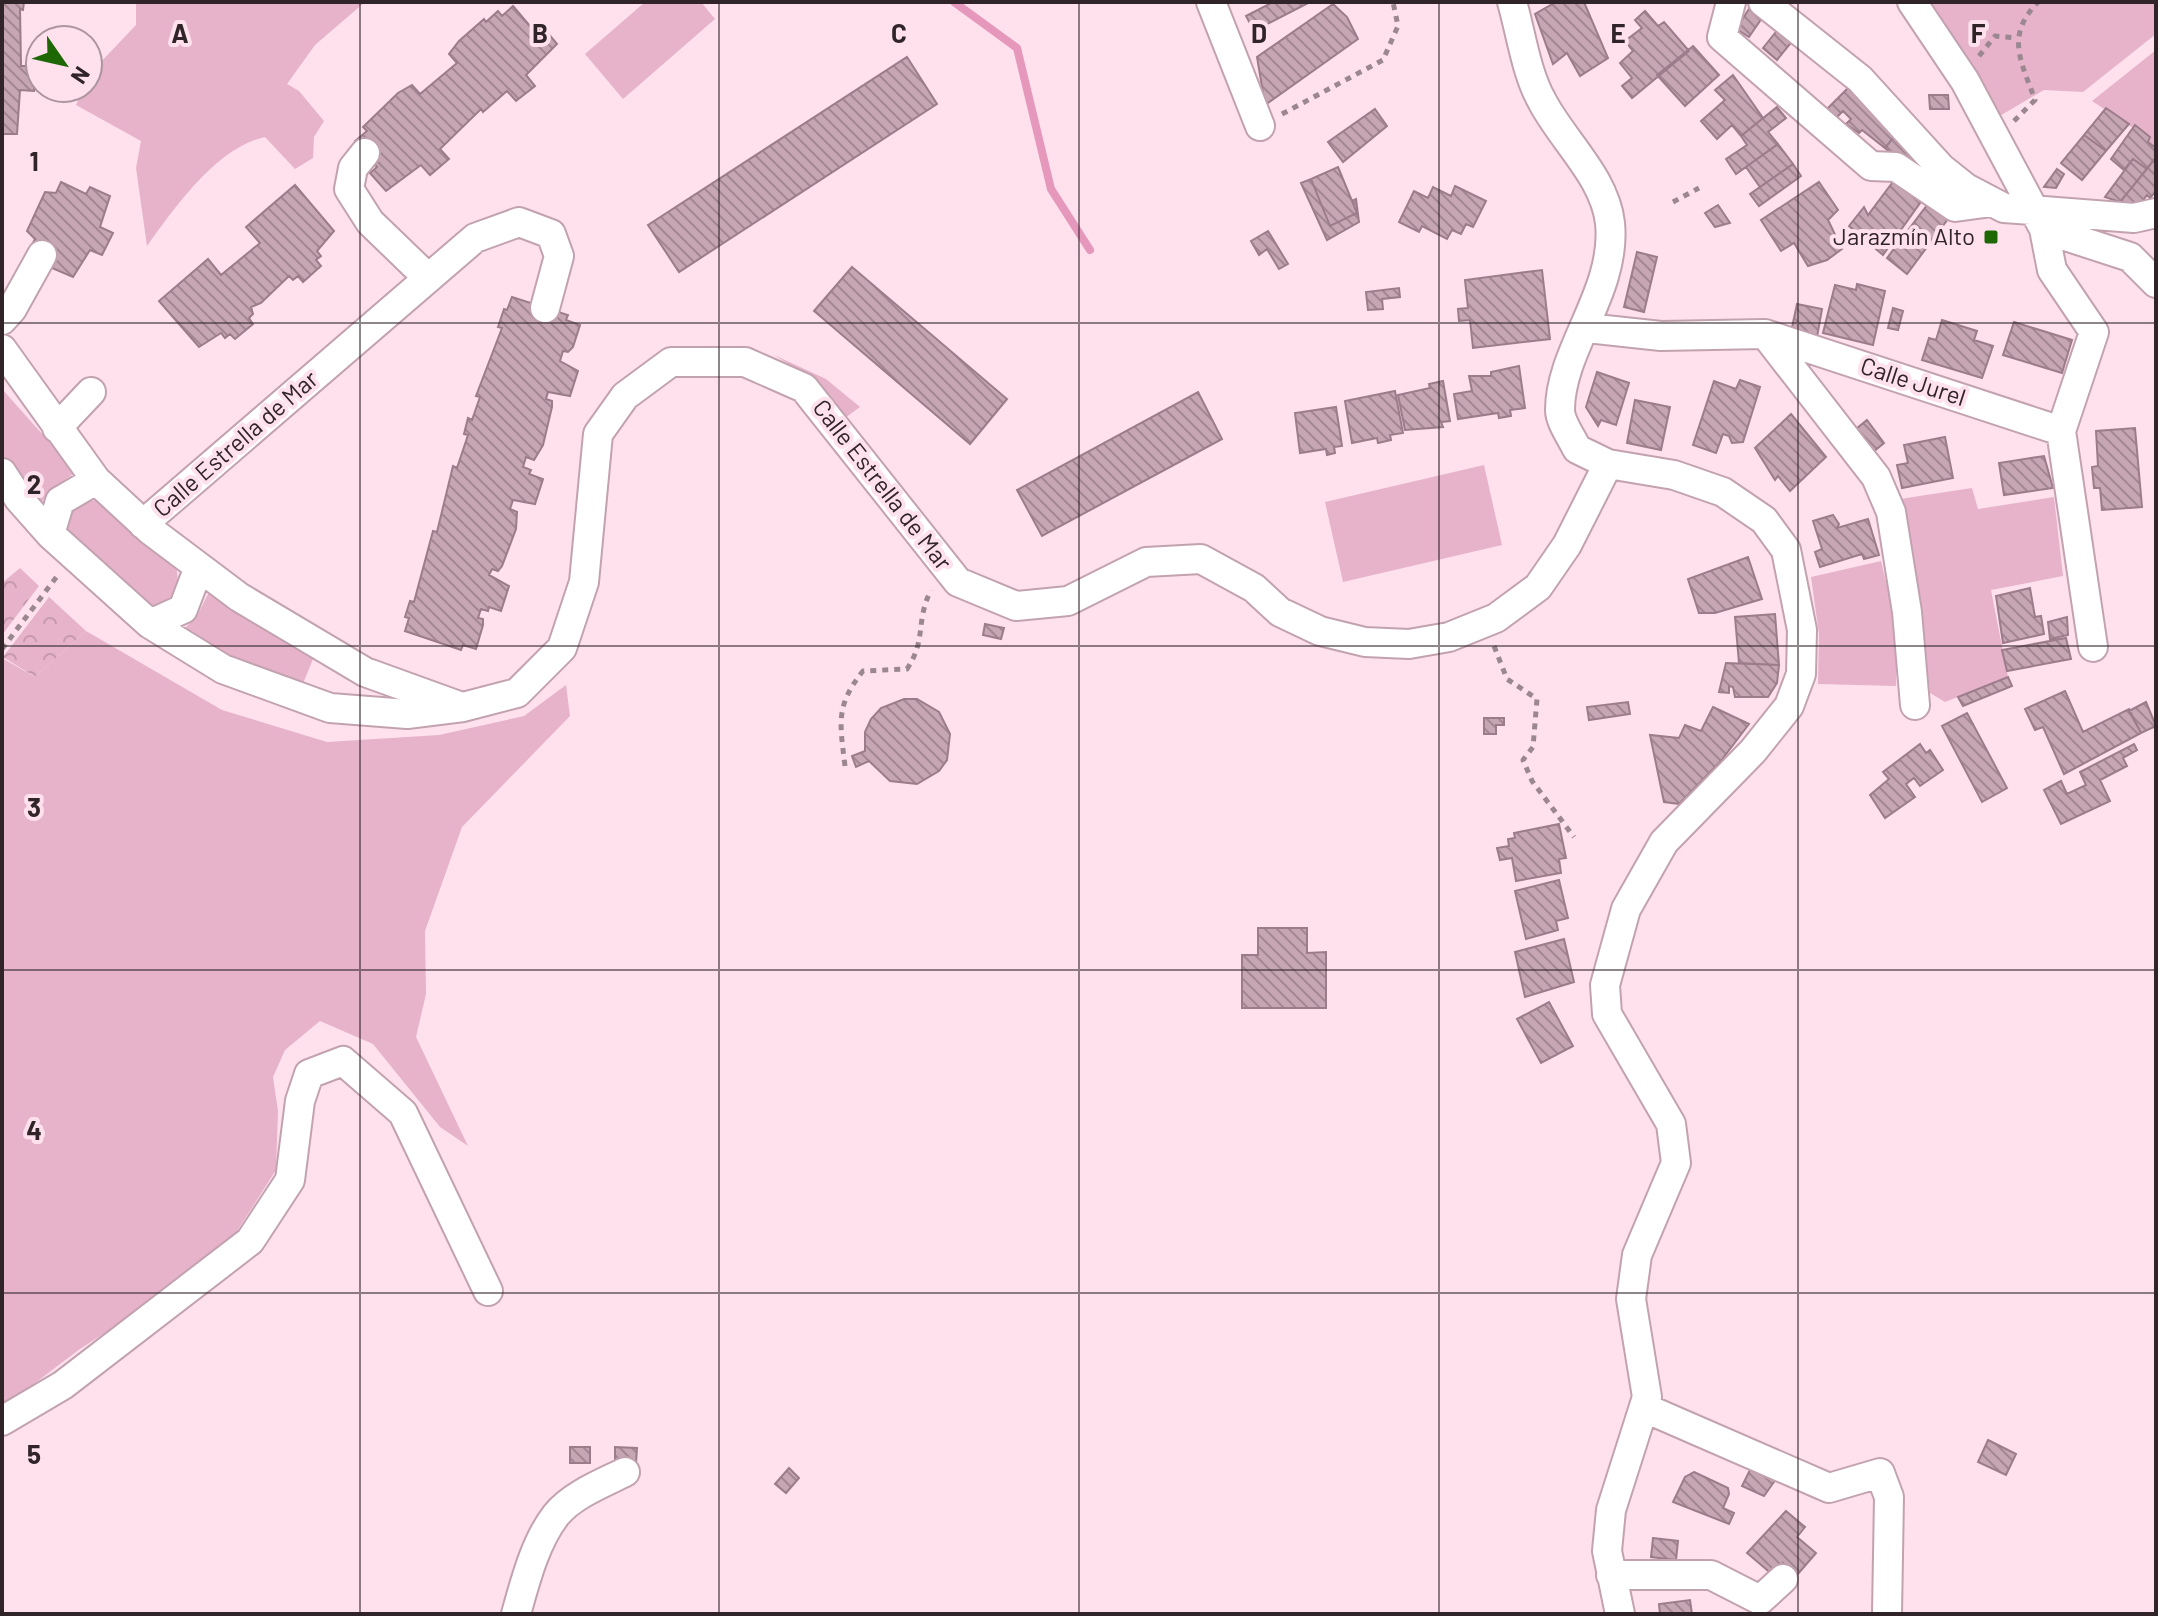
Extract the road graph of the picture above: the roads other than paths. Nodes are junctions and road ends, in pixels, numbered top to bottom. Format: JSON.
{"nodes":[{"id":1,"x":1211,"y":2,"type":"edge"},
{"id":2,"x":1512,"y":2,"type":"edge"},
{"id":3,"x":1731,"y":2,"type":"edge"},
{"id":4,"x":1763,"y":2,"type":"edge"},
{"id":5,"x":1912,"y":2,"type":"edge"},
{"id":6,"x":1260,"y":126,"type":"road end"},
{"id":7,"x":365,"y":153,"type":"dead end"},
{"id":8,"x":1992,"y":202,"type":"junction"},
{"id":9,"x":2156,"y":213,"type":"edge"},
{"id":10,"x":2040,"y":219,"type":"junction"},
{"id":11,"x":42,"y":255,"type":"dead end"},
{"id":12,"x":428,"y":278,"type":"junction"},
{"id":13,"x":2156,"y":283,"type":"edge"},
{"id":14,"x":545,"y":308,"type":"dead end"},
{"id":15,"x":2,"y":320,"type":"edge"},
{"id":16,"x":1587,"y":328,"type":"junction"},
{"id":17,"x":1765,"y":334,"type":"junction"},
{"id":18,"x":2,"y":349,"type":"edge"},
{"id":19,"x":91,"y":392,"type":"dead end"},
{"id":20,"x":57,"y":428,"type":"junction"},
{"id":21,"x":2061,"y":431,"type":"junction"},
{"id":22,"x":1608,"y":464,"type":"junction"},
{"id":23,"x":2,"y":473,"type":"edge"},
{"id":24,"x":96,"y":480,"type":"junction"},
{"id":25,"x":143,"y":524,"type":"junction"},
{"id":26,"x":50,"y":534,"type":"junction"},
{"id":27,"x":199,"y":567,"type":"junction"},
{"id":28,"x":150,"y":624,"type":"junction"},
{"id":29,"x":2093,"y":647,"type":"dead end"},
{"id":30,"x":1915,"y":705,"type":"dead end"},
{"id":31,"x":463,"y":707,"type":"junction"},
{"id":32,"x":488,"y":1291,"type":"dead end"},
{"id":33,"x":1645,"y":1408,"type":"junction"},
{"id":34,"x":2,"y":1421,"type":"edge"},
{"id":35,"x":625,"y":1472,"type":"dead end"},
{"id":36,"x":1611,"y":1575,"type":"junction"},
{"id":37,"x":1783,"y":1579,"type":"dead end"},
{"id":38,"x":516,"y":1614,"type":"edge"},
{"id":39,"x":1620,"y":1614,"type":"edge"},
{"id":40,"x":1887,"y":1614,"type":"edge"}],
"edges":[{"from":1,"to":6,"type":"street"},
{"from":2,"to":16,"type":"street"},
{"from":3,"to":8,"type":"street"},
{"from":4,"to":8,"type":"street"},
{"from":5,"to":10,"type":"street"},
{"from":7,"to":12,"type":"street"},
{"from":8,"to":10,"type":"street"},
{"from":9,"to":10,"type":"street"},
{"from":10,"to":13,"type":"street"},
{"from":10,"to":21,"type":"street"},
{"from":11,"to":15,"type":"street"},
{"from":12,"to":14,"type":"street","name":"Calle Estrella de Mar"},
{"from":12,"to":25,"type":"street","name":"Calle Estrella de Mar"},
{"from":16,"to":17,"type":"street","name":"Calle Jurel"},
{"from":16,"to":22,"type":"street"},
{"from":17,"to":21,"type":"street","name":"Calle Jurel"},
{"from":17,"to":30,"type":"street"},
{"from":18,"to":20,"type":"street","name":"Calle Estrella de Mar"},
{"from":19,"to":20,"type":"street"},
{"from":20,"to":24,"type":"street","name":"Calle Estrella de Mar"},
{"from":21,"to":29,"type":"street"},
{"from":22,"to":31,"type":"street","name":"Calle Estrella de Mar"},
{"from":22,"to":33,"type":"street"},
{"from":23,"to":26,"type":"street","name":"Calle Estrella de Mar"},
{"from":24,"to":25,"type":"street","name":"Calle Estrella de Mar"},
{"from":24,"to":26,"type":"street"},
{"from":25,"to":27,"type":"street","name":"Calle Estrella de Mar"},
{"from":26,"to":28,"type":"street","name":"Calle Estrella de Mar"},
{"from":27,"to":28,"type":"street"},
{"from":27,"to":31,"type":"street","name":"Calle Estrella de Mar"},
{"from":28,"to":31,"type":"street","name":"Calle Estrella de Mar"},
{"from":32,"to":34,"type":"street"},
{"from":33,"to":36,"type":"street"},
{"from":33,"to":40,"type":"street"},
{"from":35,"to":38,"type":"street"},
{"from":36,"to":37,"type":"street"},
{"from":36,"to":39,"type":"street"}]}
